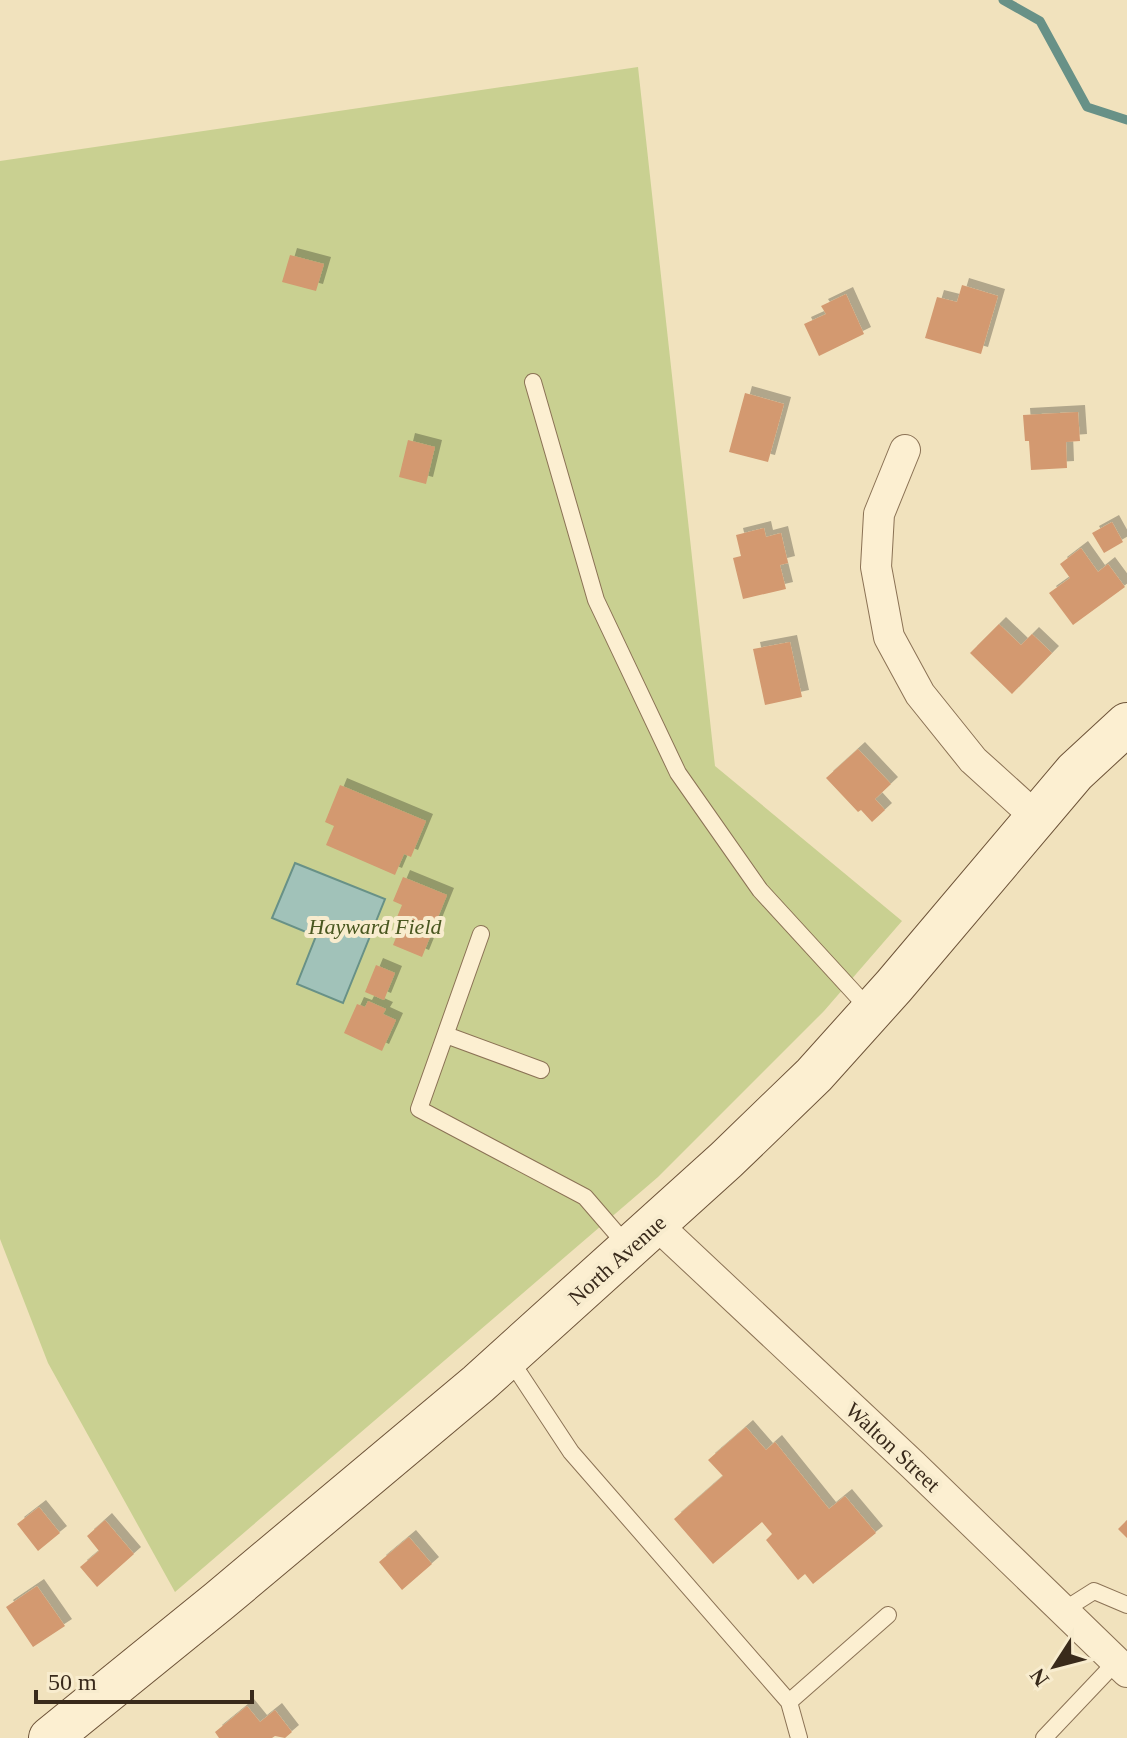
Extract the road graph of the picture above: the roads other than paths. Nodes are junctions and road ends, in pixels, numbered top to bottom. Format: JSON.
{"nodes":[{"id":1,"x":533,"y":382,"type":"dead end"},
{"id":2,"x":905,"y":450,"type":"dead end"},
{"id":3,"x":1127,"y":724,"type":"edge"},
{"id":4,"x":1036,"y":817,"type":"junction"},
{"id":5,"x":481,"y":934,"type":"dead end"},
{"id":6,"x":871,"y":1011,"type":"junction"},
{"id":7,"x":446,"y":1035,"type":"junction"},
{"id":8,"x":541,"y":1070,"type":"dead end"},
{"id":9,"x":643,"y":1237,"type":"junction"},
{"id":10,"x":508,"y":1357,"type":"junction"},
{"id":11,"x":1127,"y":1605,"type":"edge"},
{"id":12,"x":1064,"y":1610,"type":"junction"},
{"id":13,"x":888,"y":1615,"type":"dead end"},
{"id":14,"x":1122,"y":1667,"type":"edge"},
{"id":15,"x":789,"y":1702,"type":"junction"},
{"id":16,"x":50,"y":1738,"type":"edge"},
{"id":17,"x":799,"y":1738,"type":"edge"},
{"id":18,"x":1044,"y":1738,"type":"edge"}],
"edges":[{"from":1,"to":6,"type":"lane"},
{"from":2,"to":4,"type":"street"},
{"from":3,"to":4,"type":"main road","name":"North Avenue"},
{"from":4,"to":6,"type":"main road","name":"North Avenue"},
{"from":5,"to":7,"type":"lane"},
{"from":6,"to":9,"type":"main road","name":"North Avenue"},
{"from":7,"to":8,"type":"lane"},
{"from":7,"to":9,"type":"lane"},
{"from":9,"to":10,"type":"main road","name":"North Avenue"},
{"from":9,"to":12,"type":"street","name":"Walton Street"},
{"from":10,"to":15,"type":"lane"},
{"from":10,"to":16,"type":"main road","name":"North Avenue"},
{"from":11,"to":12,"type":"lane"},
{"from":12,"to":14,"type":"street","name":"Walton Street"},
{"from":13,"to":15,"type":"lane"},
{"from":14,"to":18,"type":"lane"},
{"from":15,"to":17,"type":"lane"}]}
